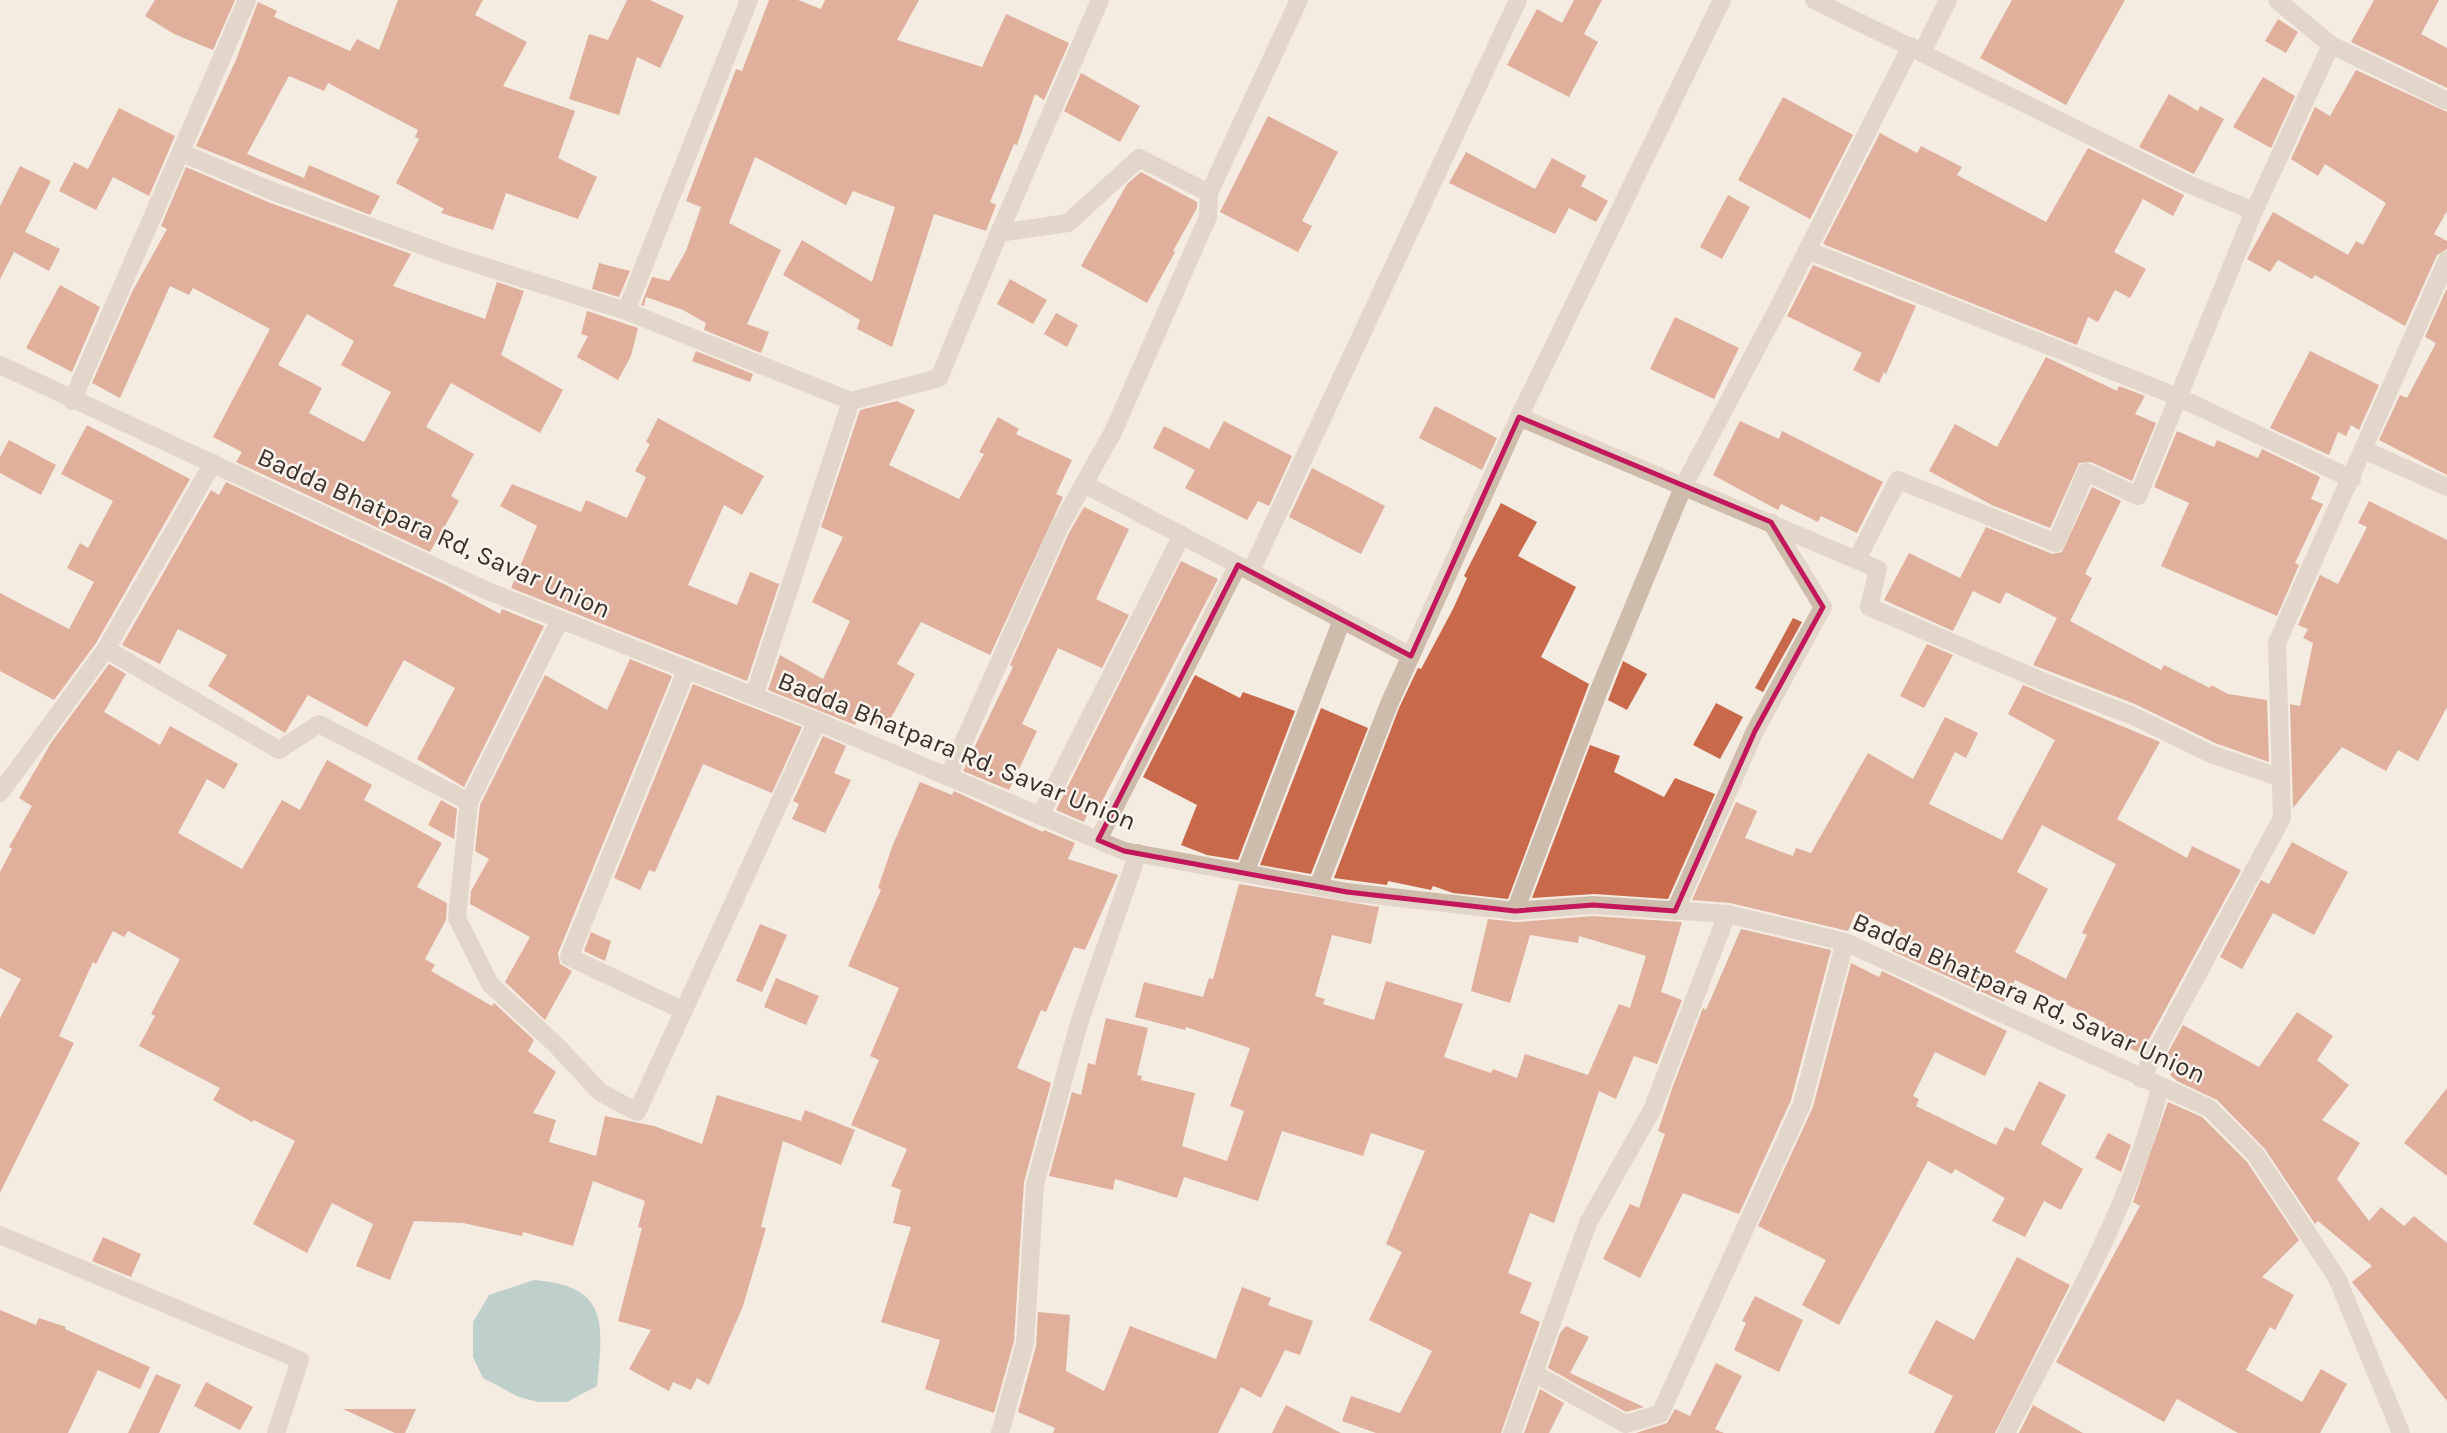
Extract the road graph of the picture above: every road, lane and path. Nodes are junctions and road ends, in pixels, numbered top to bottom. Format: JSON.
{"nodes":[{"id":1,"x":247,"y":0,"type":"edge"},
{"id":2,"x":749,"y":0,"type":"edge"},
{"id":3,"x":1100,"y":0,"type":"edge"},
{"id":4,"x":1299,"y":0,"type":"edge"},
{"id":5,"x":1518,"y":0,"type":"edge"},
{"id":6,"x":1722,"y":0,"type":"edge"},
{"id":7,"x":1814,"y":0,"type":"edge"},
{"id":8,"x":1948,"y":0,"type":"edge"},
{"id":9,"x":2277,"y":0,"type":"edge"},
{"id":10,"x":2331,"y":45,"type":"junction"},
{"id":11,"x":1917,"y":50,"type":"junction"},
{"id":12,"x":2447,"y":101,"type":"edge"},
{"id":13,"x":182,"y":153,"type":"junction"},
{"id":14,"x":1209,"y":193,"type":"junction"},
{"id":15,"x":2254,"y":211,"type":"junction"},
{"id":16,"x":999,"y":233,"type":"junction"},
{"id":17,"x":1807,"y":250,"type":"junction"},
{"id":18,"x":2447,"y":260,"type":"edge"},
{"id":19,"x":626,"y":312,"type":"junction"},
{"id":20,"x":0,"y":365,"type":"edge"},
{"id":21,"x":2178,"y":397,"type":"junction"},
{"id":22,"x":72,"y":401,"type":"junction"},
{"id":23,"x":850,"y":401,"type":"junction"},
{"id":24,"x":1519,"y":417,"type":"junction"},
{"id":25,"x":2364,"y":450,"type":"junction"},
{"id":26,"x":213,"y":463,"type":"junction"},
{"id":27,"x":2352,"y":479,"type":"junction"},
{"id":28,"x":1084,"y":484,"type":"junction"},
{"id":29,"x":1684,"y":485,"type":"junction"},
{"id":30,"x":2447,"y":487,"type":"edge"},
{"id":31,"x":1771,"y":522,"type":"junction"},
{"id":32,"x":1182,"y":535,"type":"junction"},
{"id":33,"x":1857,"y":559,"type":"junction"},
{"id":34,"x":1244,"y":568,"type":"junction"},
{"id":35,"x":560,"y":620,"type":"junction"},
{"id":36,"x":1342,"y":620,"type":"junction"},
{"id":37,"x":106,"y":649,"type":"junction"},
{"id":38,"x":1410,"y":656,"type":"junction"},
{"id":39,"x":687,"y":670,"type":"junction"},
{"id":40,"x":754,"y":696,"type":"junction"},
{"id":41,"x":817,"y":721,"type":"junction"},
{"id":42,"x":948,"y":776,"type":"junction"},
{"id":43,"x":2281,"y":778,"type":"junction"},
{"id":44,"x":0,"y":793,"type":"edge"},
{"id":45,"x":469,"y":802,"type":"junction"},
{"id":46,"x":1040,"y":816,"type":"junction"},
{"id":47,"x":1098,"y":840,"type":"junction"},
{"id":48,"x":1138,"y":853,"type":"junction"},
{"id":49,"x":1245,"y":873,"type":"junction"},
{"id":50,"x":1318,"y":887,"type":"junction"},
{"id":51,"x":1515,"y":911,"type":"junction"},
{"id":52,"x":1675,"y":911,"type":"junction"},
{"id":53,"x":1727,"y":914,"type":"junction"},
{"id":54,"x":1845,"y":942,"type":"junction"},
{"id":55,"x":684,"y":1011,"type":"junction"},
{"id":56,"x":2141,"y":1079,"type":"junction"},
{"id":57,"x":2160,"y":1087,"type":"junction"},
{"id":58,"x":0,"y":1235,"type":"edge"},
{"id":59,"x":1534,"y":1373,"type":"junction"},
{"id":60,"x":276,"y":1433,"type":"edge"},
{"id":61,"x":1000,"y":1433,"type":"edge"},
{"id":62,"x":1512,"y":1433,"type":"edge"},
{"id":63,"x":2006,"y":1433,"type":"edge"},
{"id":64,"x":2401,"y":1433,"type":"edge"}],
"edges":[{"from":1,"to":13,"type":"street"},
{"from":2,"to":19,"type":"street"},
{"from":3,"to":16,"type":"street"},
{"from":4,"to":14,"type":"street"},
{"from":5,"to":34,"type":"street"},
{"from":6,"to":24,"type":"street"},
{"from":7,"to":11,"type":"street"},
{"from":8,"to":11,"type":"street"},
{"from":9,"to":10,"type":"street"},
{"from":10,"to":12,"type":"street"},
{"from":10,"to":15,"type":"street"},
{"from":11,"to":15,"type":"street"},
{"from":11,"to":17,"type":"street"},
{"from":13,"to":19,"type":"street"},
{"from":13,"to":22,"type":"street"},
{"from":14,"to":16,"type":"street"},
{"from":14,"to":28,"type":"street"},
{"from":15,"to":21,"type":"street"},
{"from":16,"to":23,"type":"street"},
{"from":17,"to":21,"type":"street"},
{"from":17,"to":29,"type":"street"},
{"from":18,"to":25,"type":"street"},
{"from":19,"to":23,"type":"street"},
{"from":20,"to":22,"type":"street","name":"Badda Bhatpara Rd, Savar Union"},
{"from":21,"to":27,"type":"street"},
{"from":21,"to":33,"type":"street"},
{"from":22,"to":26,"type":"street","name":"Badda Bhatpara Rd, Savar Union"},
{"from":23,"to":40,"type":"street"},
{"from":24,"to":29,"type":"street"},
{"from":24,"to":38,"type":"street"},
{"from":25,"to":27,"type":"street"},
{"from":25,"to":30,"type":"street"},
{"from":26,"to":35,"type":"street","name":"Badda Bhatpara Rd, Savar Union"},
{"from":26,"to":37,"type":"street"},
{"from":27,"to":43,"type":"street"},
{"from":28,"to":32,"type":"street"},
{"from":28,"to":42,"type":"street"},
{"from":29,"to":31,"type":"street"},
{"from":29,"to":51,"type":"street"},
{"from":31,"to":33,"type":"street"},
{"from":31,"to":52,"type":"street"},
{"from":32,"to":34,"type":"street"},
{"from":32,"to":46,"type":"street"},
{"from":33,"to":43,"type":"street"},
{"from":34,"to":36,"type":"street"},
{"from":34,"to":47,"type":"street"},
{"from":35,"to":39,"type":"street","name":"Badda Bhatpara Rd, Savar Union"},
{"from":35,"to":45,"type":"street"},
{"from":36,"to":38,"type":"street"},
{"from":36,"to":49,"type":"street"},
{"from":37,"to":44,"type":"street"},
{"from":37,"to":45,"type":"street"},
{"from":38,"to":50,"type":"street"},
{"from":39,"to":40,"type":"street","name":"Badda Bhatpara Rd, Savar Union"},
{"from":39,"to":55,"type":"street"},
{"from":40,"to":41,"type":"street","name":"Badda Bhatpara Rd, Savar Union"},
{"from":41,"to":42,"type":"street","name":"Badda Bhatpara Rd, Savar Union"},
{"from":41,"to":55,"type":"street"},
{"from":42,"to":46,"type":"street","name":"Badda Bhatpara Rd, Savar Union"},
{"from":43,"to":56,"type":"street"},
{"from":45,"to":55,"type":"street"},
{"from":46,"to":47,"type":"street","name":"Badda Bhatpara Rd, Savar Union"},
{"from":47,"to":48,"type":"street","name":"Badda Bhatpara Rd, Savar Union"},
{"from":48,"to":49,"type":"street","name":"Badda Bhatpara Rd, Savar Union"},
{"from":48,"to":61,"type":"street"},
{"from":49,"to":50,"type":"street","name":"Badda Bhatpara Rd, Savar Union"},
{"from":50,"to":51,"type":"street","name":"Badda Bhatpara Rd, Savar Union"},
{"from":51,"to":52,"type":"street","name":"Badda Bhatpara Rd, Savar Union"},
{"from":52,"to":53,"type":"street","name":"Badda Bhatpara Rd, Savar Union"},
{"from":53,"to":54,"type":"street","name":"Badda Bhatpara Rd, Savar Union"},
{"from":53,"to":59,"type":"street"},
{"from":54,"to":56,"type":"street","name":"Badda Bhatpara Rd, Savar Union"},
{"from":54,"to":59,"type":"street"},
{"from":56,"to":57,"type":"street","name":"Badda Bhatpara Rd, Savar Union"},
{"from":57,"to":63,"type":"street"},
{"from":57,"to":64,"type":"street","name":"Badda Bhatpara Rd, Savar Union"},
{"from":58,"to":60,"type":"street"},
{"from":59,"to":62,"type":"street"}]}
